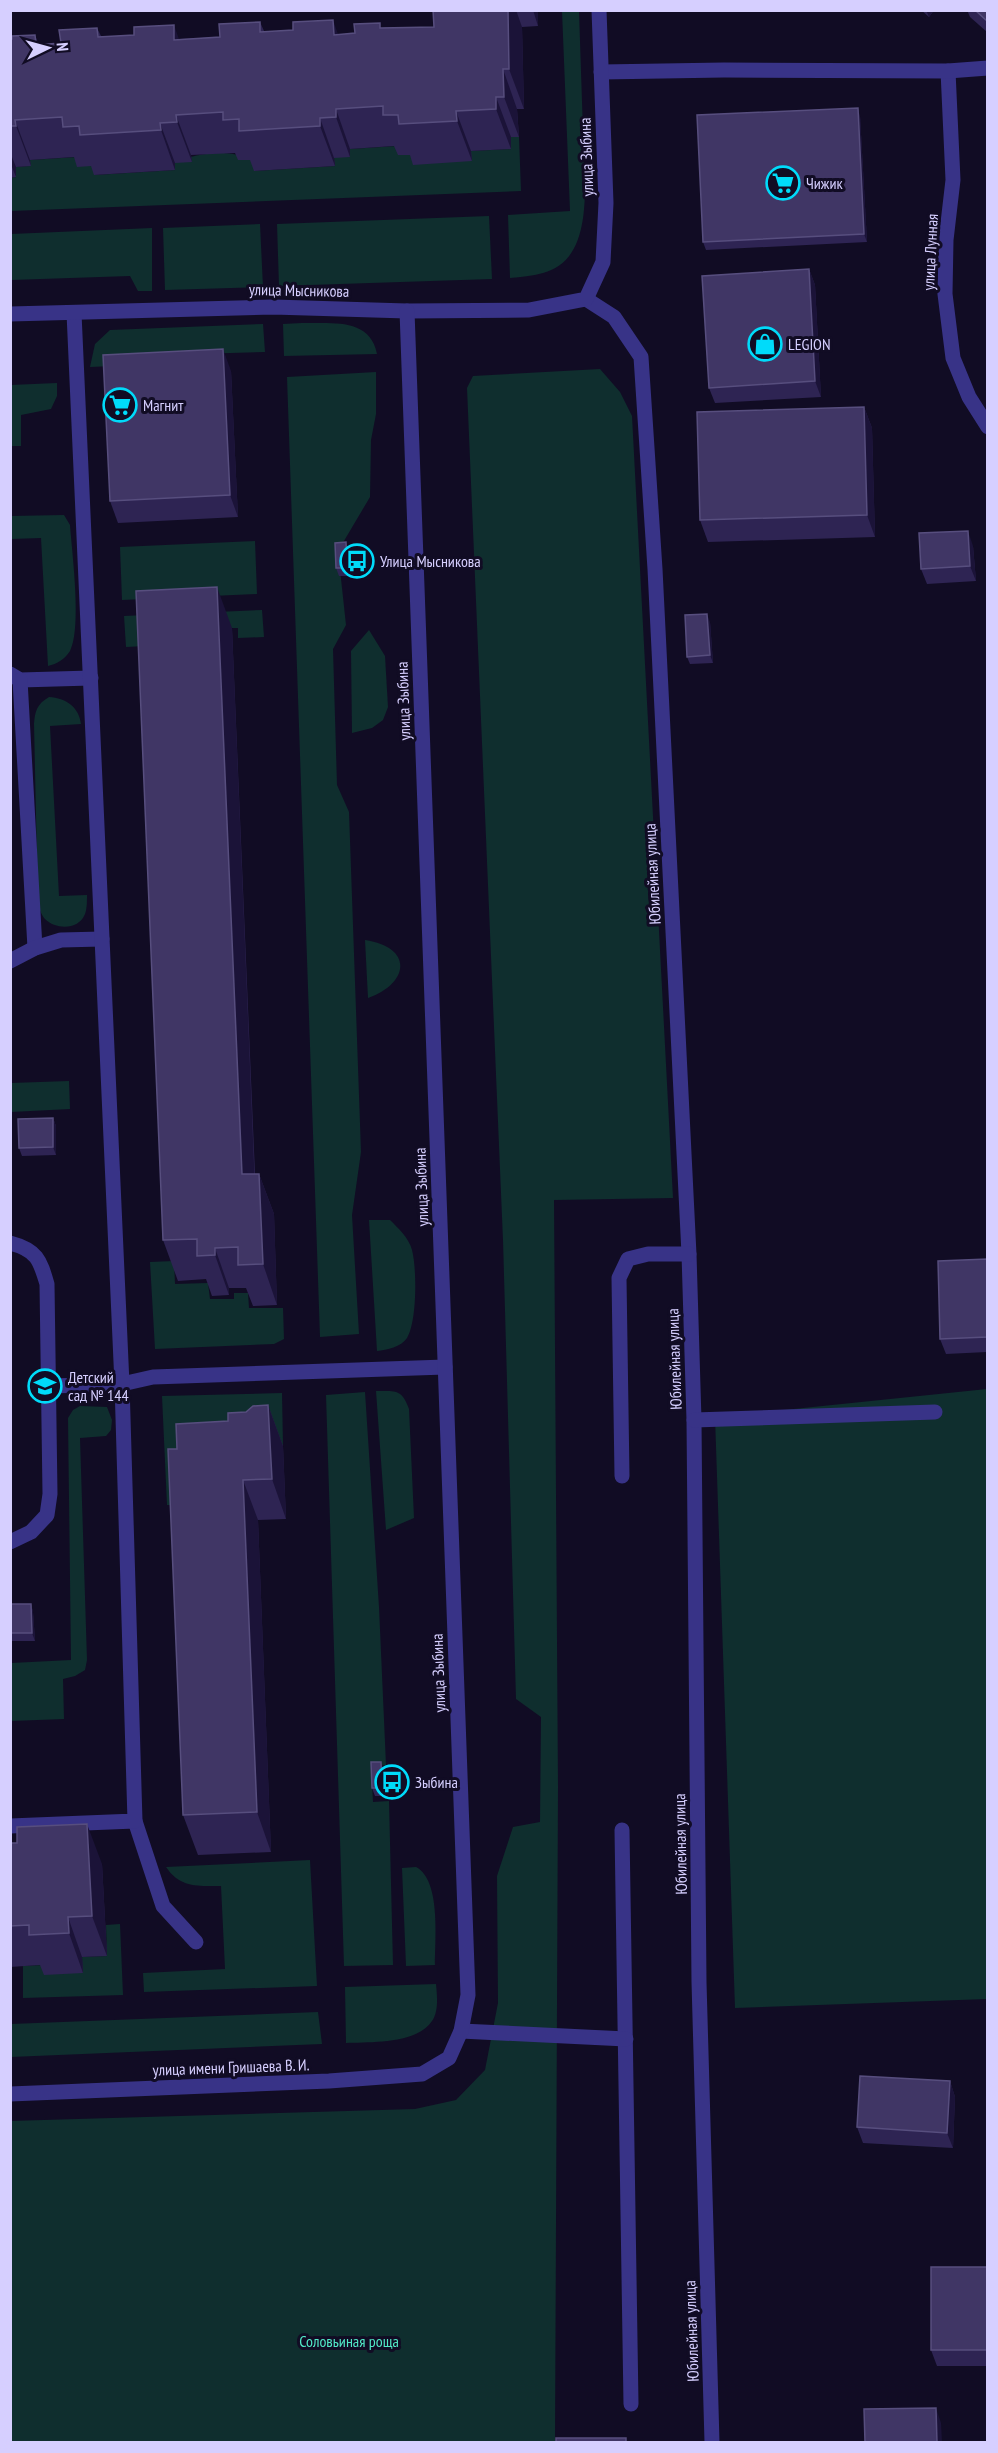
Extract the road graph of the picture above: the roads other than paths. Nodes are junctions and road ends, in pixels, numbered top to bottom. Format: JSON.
{"nodes":[{"id":1,"x":599,"y":10,"type":"edge"},
{"id":2,"x":987,"y":68,"type":"edge"},
{"id":3,"x":948,"y":71,"type":"junction"},
{"id":4,"x":601,"y":72,"type":"junction"},
{"id":5,"x":586,"y":299,"type":"junction"},
{"id":6,"x":407,"y":311,"type":"junction"},
{"id":7,"x":74,"y":313,"type":"junction"},
{"id":8,"x":10,"y":314,"type":"edge"},
{"id":9,"x":987,"y":427,"type":"edge"},
{"id":10,"x":15,"y":677,"type":"edge"},
{"id":11,"x":91,"y":678,"type":"junction"},
{"id":12,"x":102,"y":939,"type":"junction"},
{"id":13,"x":35,"y":948,"type":"junction"},
{"id":14,"x":10,"y":961,"type":"edge"},
{"id":15,"x":10,"y":1243,"type":"edge"},
{"id":16,"x":689,"y":1254,"type":"junction"},
{"id":17,"x":445,"y":1367,"type":"junction"},
{"id":18,"x":122,"y":1383,"type":"junction"},
{"id":19,"x":50,"y":1386,"type":"junction"},
{"id":20,"x":935,"y":1412,"type":"dead end"},
{"id":21,"x":694,"y":1420,"type":"junction"},
{"id":22,"x":622,"y":1476,"type":"dead end"},
{"id":23,"x":10,"y":1542,"type":"edge"},
{"id":24,"x":135,"y":1821,"type":"junction"},
{"id":25,"x":10,"y":1826,"type":"edge"},
{"id":26,"x":622,"y":1830,"type":"dead end"},
{"id":27,"x":196,"y":1941,"type":"dead end"},
{"id":28,"x":461,"y":2031,"type":"junction"},
{"id":29,"x":626,"y":2038,"type":"junction"},
{"id":30,"x":449,"y":2058,"type":"joint"},
{"id":31,"x":10,"y":2094,"type":"edge"},
{"id":32,"x":631,"y":2404,"type":"dead end"},
{"id":33,"x":712,"y":2442,"type":"edge"}],
"edges":[{"from":1,"to":4,"type":"street","name":"улица Зыбина"},
{"from":2,"to":3,"type":"street"},
{"from":3,"to":4,"type":"street"},
{"from":3,"to":9,"type":"street","name":"улица Лунная"},
{"from":4,"to":5,"type":"street","name":"улица Зыбина"},
{"from":5,"to":6,"type":"street","name":"улица Мысникова"},
{"from":5,"to":16,"type":"street","name":"Юбилейная улица"},
{"from":6,"to":7,"type":"street","name":"улица Мысникова"},
{"from":6,"to":17,"type":"street","name":"улица Зыбина"},
{"from":7,"to":8,"type":"street","name":"улица Мысникова"},
{"from":7,"to":11,"type":"street"},
{"from":10,"to":11,"type":"street"},
{"from":10,"to":13,"type":"street"},
{"from":11,"to":12,"type":"street"},
{"from":12,"to":13,"type":"street"},
{"from":12,"to":18,"type":"street"},
{"from":13,"to":14,"type":"street"},
{"from":15,"to":19,"type":"street"},
{"from":16,"to":21,"type":"street","name":"Юбилейная улица"},
{"from":16,"to":22,"type":"street"},
{"from":17,"to":18,"type":"street"},
{"from":17,"to":28,"type":"street","name":"улица Зыбина"},
{"from":18,"to":19,"type":"street"},
{"from":18,"to":24,"type":"street"},
{"from":19,"to":23,"type":"street"},
{"from":20,"to":21,"type":"street"},
{"from":21,"to":33,"type":"street","name":"Юбилейная улица"},
{"from":24,"to":25,"type":"street"},
{"from":24,"to":27,"type":"street"},
{"from":26,"to":29,"type":"street"},
{"from":28,"to":29,"type":"street"},
{"from":28,"to":30,"type":"street","name":"улица Зыбина"},
{"from":29,"to":32,"type":"street"},
{"from":30,"to":31,"type":"street","name":"улица имени Гришаева В. И."}]}
